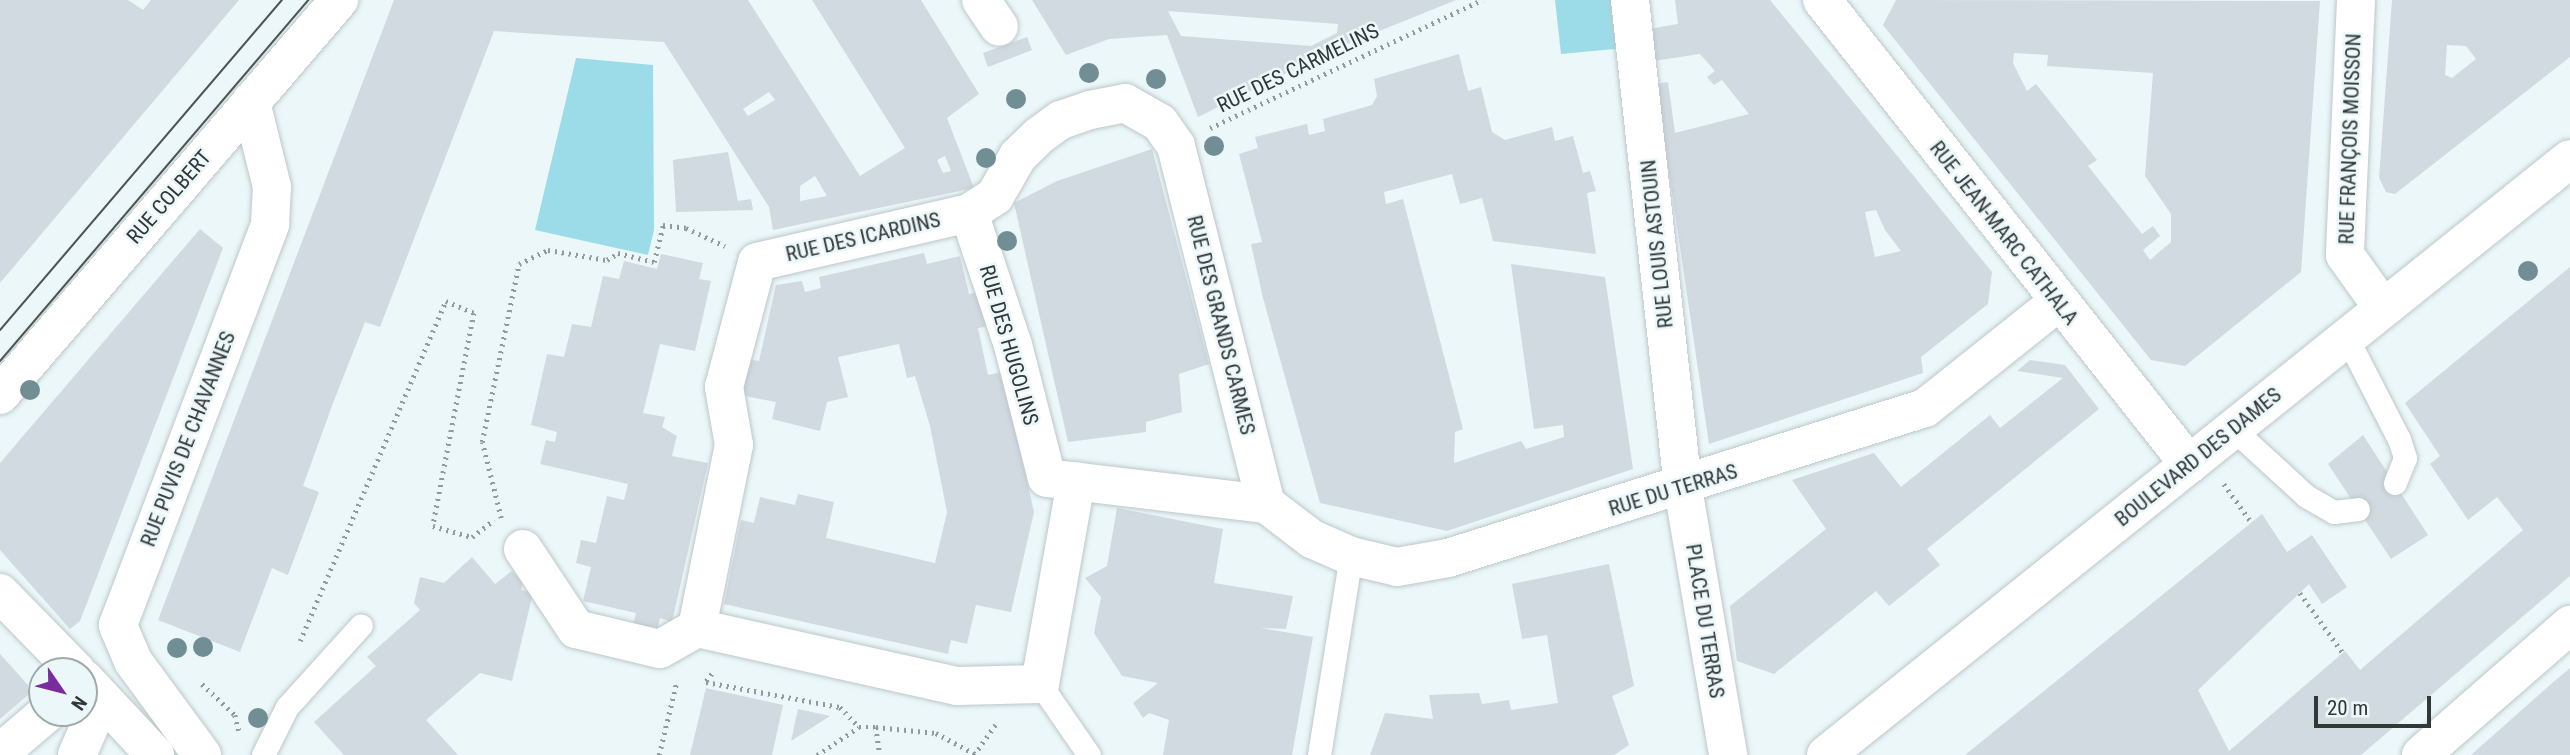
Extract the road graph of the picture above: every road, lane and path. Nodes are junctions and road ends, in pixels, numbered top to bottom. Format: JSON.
{"nodes":[{"id":1,"x":339,"y":0,"type":"edge"},
{"id":2,"x":1482,"y":0,"type":"edge"},
{"id":3,"x":1630,"y":0,"type":"edge"},
{"id":4,"x":1822,"y":0,"type":"edge"},
{"id":5,"x":2356,"y":0,"type":"edge"},
{"id":6,"x":251,"y":102,"type":"junction"},
{"id":7,"x":1190,"y":139,"type":"junction"},
{"id":8,"x":2570,"y":159,"type":"edge"},
{"id":9,"x":969,"y":213,"type":"junction"},
{"id":10,"x":757,"y":261,"type":"junction"},
{"id":11,"x":2057,"y":303,"type":"junction"},
{"id":12,"x":2384,"y":308,"type":"junction"},
{"id":13,"x":2347,"y":338,"type":"junction"},
{"id":14,"x":0,"y":395,"type":"edge"},
{"id":15,"x":2233,"y":429,"type":"junction"},
{"id":16,"x":2189,"y":464,"type":"junction"},
{"id":17,"x":1061,"y":480,"type":"junction"},
{"id":18,"x":2395,"y":483,"type":"dead end"},
{"id":19,"x":1683,"y":488,"type":"junction"},
{"id":20,"x":1266,"y":504,"type":"junction"},
{"id":21,"x":2358,"y":509,"type":"dead end"},
{"id":22,"x":500,"y":516,"type":"junction"},
{"id":23,"x":523,"y":550,"type":"joint"},
{"id":24,"x":1352,"y":556,"type":"junction"},
{"id":25,"x":325,"y":586,"type":"dead end"},
{"id":26,"x":0,"y":593,"type":"edge"},
{"id":27,"x":2300,"y":593,"type":"dead end"},
{"id":28,"x":361,"y":625,"type":"dead end"},
{"id":29,"x":2570,"y":625,"type":"edge"},
{"id":30,"x":693,"y":630,"type":"junction"},
{"id":31,"x":2343,"y":653,"type":"dead end"},
{"id":32,"x":62,"y":657,"type":"edge"},
{"id":33,"x":1040,"y":684,"type":"junction"},
{"id":34,"x":764,"y":694,"type":"dead end"},
{"id":35,"x":98,"y":695,"type":"edge"},
{"id":36,"x":31,"y":727,"type":"edge"},
{"id":37,"x":80,"y":727,"type":"edge"},
{"id":38,"x":859,"y":727,"type":"junction"},
{"id":39,"x":876,"y":727,"type":"junction"},
{"id":40,"x":2434,"y":751,"type":"edge"},
{"id":41,"x":0,"y":753,"type":"edge"},
{"id":42,"x":975,"y":754,"type":"edge"},
{"id":43,"x":76,"y":755,"type":"edge"},
{"id":44,"x":155,"y":755,"type":"edge"},
{"id":45,"x":202,"y":755,"type":"edge"},
{"id":46,"x":263,"y":755,"type":"edge"},
{"id":47,"x":659,"y":755,"type":"edge"},
{"id":48,"x":817,"y":755,"type":"edge"},
{"id":49,"x":880,"y":755,"type":"edge"},
{"id":50,"x":1089,"y":755,"type":"edge"},
{"id":51,"x":1319,"y":755,"type":"edge"},
{"id":52,"x":1728,"y":755,"type":"edge"},
{"id":53,"x":1826,"y":755,"type":"edge"}],
"edges":[{"from":1,"to":6,"type":"street","name":"RUE COLBERT"},
{"from":2,"to":7,"type":"path","name":"RUE DES CARMELINS"},
{"from":3,"to":19,"type":"street","name":"RUE LOUIS ASTOUIN"},
{"from":4,"to":11,"type":"street","name":"RUE JEAN-MARC CATHALA"},
{"from":5,"to":12,"type":"street","name":"RUE FRANÇOIS MOISSON"},
{"from":6,"to":14,"type":"street","name":"RUE COLBERT"},
{"from":6,"to":45,"type":"street","name":"RUE PUVIS DE CHAVANNES"},
{"from":7,"to":9,"type":"street"},
{"from":7,"to":20,"type":"street","name":"RUE DES GRANDS CARMES"},
{"from":8,"to":12,"type":"street","name":"BOULEVARD DES DAMES"},
{"from":9,"to":10,"type":"street","name":"RUE DES ICARDINS"},
{"from":9,"to":17,"type":"street","name":"RUE DES HUGOLINS"},
{"from":10,"to":22,"type":"path"},
{"from":10,"to":30,"type":"street"},
{"from":11,"to":16,"type":"street","name":"RUE JEAN-MARC CATHALA"},
{"from":11,"to":19,"type":"street","name":"RUE DU TERRAS"},
{"from":12,"to":13,"type":"street","name":"BOULEVARD DES DAMES"},
{"from":13,"to":15,"type":"street","name":"BOULEVARD DES DAMES"},
{"from":13,"to":18,"type":"lane"},
{"from":15,"to":16,"type":"street","name":"BOULEVARD DES DAMES"},
{"from":15,"to":21,"type":"lane"},
{"from":16,"to":53,"type":"street","name":"BOULEVARD DES DAMES"},
{"from":17,"to":20,"type":"street"},
{"from":17,"to":33,"type":"street"},
{"from":19,"to":24,"type":"street","name":"RUE DU TERRAS"},
{"from":19,"to":52,"type":"street","name":"PLACE DU TERRAS"},
{"from":20,"to":24,"type":"street","name":"RUE DU TERRAS"},
{"from":22,"to":23,"type":"path"},
{"from":22,"to":25,"type":"path"},
{"from":23,"to":30,"type":"street"},
{"from":24,"to":51,"type":"lane"},
{"from":26,"to":32,"type":"street"},
{"from":27,"to":31,"type":"path"},
{"from":28,"to":46,"type":"lane"},
{"from":29,"to":40,"type":"street"},
{"from":30,"to":33,"type":"street"},
{"from":30,"to":47,"type":"path"},
{"from":33,"to":50,"type":"lane"},
{"from":34,"to":38,"type":"path"},
{"from":35,"to":44,"type":"street"},
{"from":36,"to":41,"type":"street"},
{"from":37,"to":43,"type":"street"},
{"from":38,"to":39,"type":"path"},
{"from":38,"to":48,"type":"path"},
{"from":39,"to":42,"type":"path"},
{"from":39,"to":49,"type":"path"}]}
